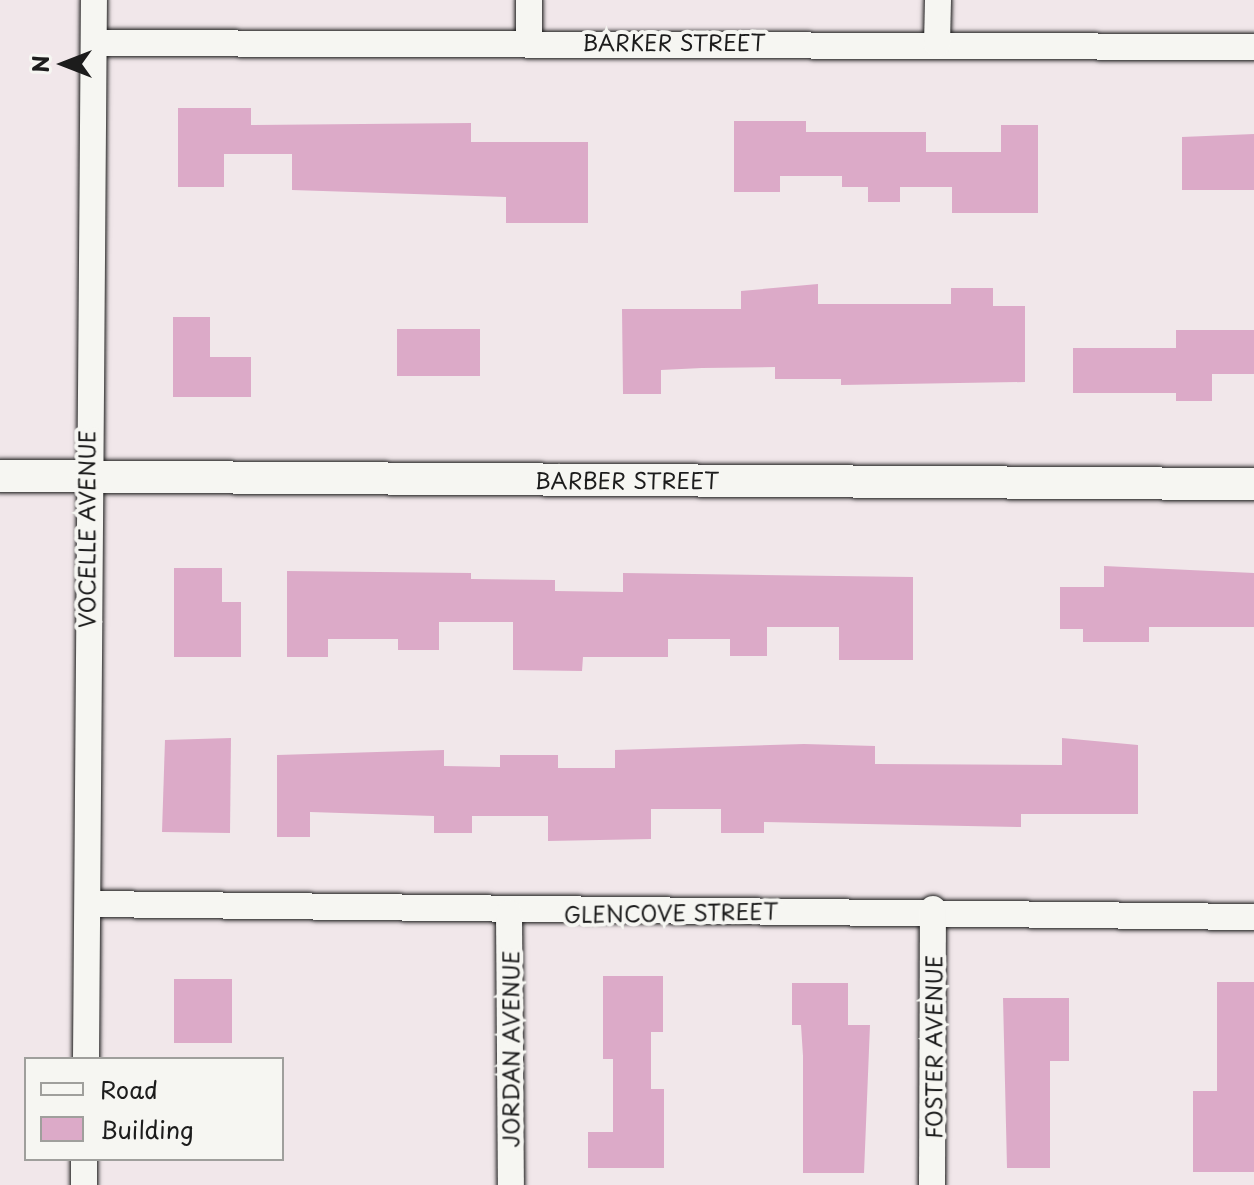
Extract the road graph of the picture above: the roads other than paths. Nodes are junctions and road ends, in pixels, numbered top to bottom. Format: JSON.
{"nodes":[{"id":1,"x":94,"y":0,"type":"edge"},
{"id":2,"x":529,"y":0,"type":"edge"},
{"id":3,"x":938,"y":0,"type":"edge"},
{"id":4,"x":529,"y":42,"type":"junction"},
{"id":5,"x":94,"y":43,"type":"junction"},
{"id":6,"x":937,"y":44,"type":"junction"},
{"id":7,"x":1254,"y":47,"type":"edge"},
{"id":8,"x":0,"y":476,"type":"edge"},
{"id":9,"x":85,"y":477,"type":"junction"},
{"id":10,"x":1254,"y":484,"type":"edge"},
{"id":11,"x":88,"y":904,"type":"junction"},
{"id":12,"x":933,"y":909,"type":"junction"},
{"id":13,"x":509,"y":913,"type":"junction"},
{"id":14,"x":1254,"y":917,"type":"edge"},
{"id":15,"x":86,"y":1057,"type":"edge"},
{"id":16,"x":84,"y":1161,"type":"edge"},
{"id":17,"x":84,"y":1185,"type":"edge"},
{"id":18,"x":511,"y":1185,"type":"edge"},
{"id":19,"x":932,"y":1185,"type":"edge"}],
"edges":[{"from":1,"to":5,"type":"street","name":"VOCELLE AVENUE"},
{"from":2,"to":4,"type":"street"},
{"from":3,"to":6,"type":"street"},
{"from":4,"to":5,"type":"street","name":"BARKER STREET"},
{"from":4,"to":6,"type":"street","name":"BARKER STREET"},
{"from":5,"to":9,"type":"street","name":"VOCELLE AVENUE"},
{"from":6,"to":7,"type":"street","name":"BARKER STREET"},
{"from":8,"to":9,"type":"street","name":"BARBER STREET"},
{"from":9,"to":10,"type":"street","name":"BARBER STREET"},
{"from":9,"to":11,"type":"street","name":"VOCELLE AVENUE"},
{"from":11,"to":13,"type":"street","name":"GLENCOVE STREET"},
{"from":11,"to":15,"type":"street","name":"VOCELLE AVENUE"},
{"from":12,"to":13,"type":"street","name":"GLENCOVE STREET"},
{"from":12,"to":14,"type":"street","name":"GLENCOVE STREET"},
{"from":12,"to":19,"type":"street","name":"FOSTER AVENUE"},
{"from":13,"to":18,"type":"street","name":"JORDAN AVENUE"},
{"from":16,"to":17,"type":"street"}]}
